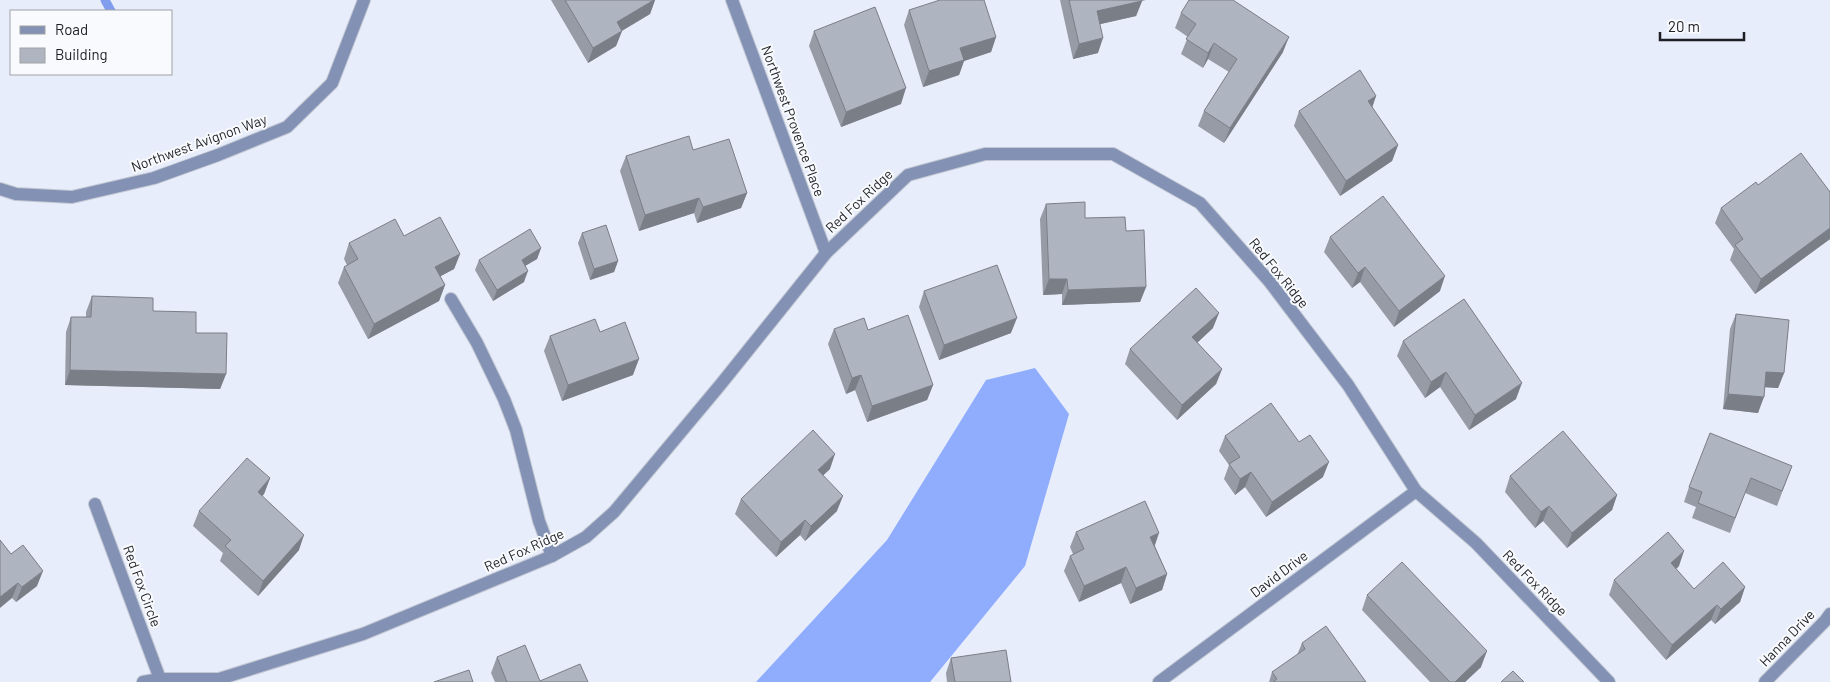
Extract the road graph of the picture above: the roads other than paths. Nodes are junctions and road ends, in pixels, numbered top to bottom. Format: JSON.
{"nodes":[{"id":1,"x":364,"y":0,"type":"edge"},
{"id":2,"x":732,"y":0,"type":"edge"},
{"id":3,"x":0,"y":188,"type":"edge"},
{"id":4,"x":826,"y":253,"type":"junction"},
{"id":5,"x":451,"y":298,"type":"dead end"},
{"id":6,"x":1416,"y":491,"type":"junction"},
{"id":7,"x":95,"y":504,"type":"dead end"},
{"id":8,"x":552,"y":556,"type":"junction"},
{"id":9,"x":1830,"y":614,"type":"edge"},
{"id":10,"x":160,"y":678,"type":"junction"},
{"id":11,"x":143,"y":682,"type":"edge"},
{"id":12,"x":1159,"y":682,"type":"edge"},
{"id":13,"x":1609,"y":682,"type":"edge"},
{"id":14,"x":1765,"y":682,"type":"edge"}],
"edges":[{"from":1,"to":3,"type":"street","name":"Northwest Avignon Way"},
{"from":2,"to":4,"type":"street","name":"Northwest Provence Place"},
{"from":4,"to":6,"type":"street","name":"Red Fox Ridge"},
{"from":4,"to":8,"type":"street","name":"Red Fox Ridge"},
{"from":5,"to":8,"type":"street"},
{"from":6,"to":12,"type":"street","name":"David Drive"},
{"from":6,"to":13,"type":"street","name":"Red Fox Ridge"},
{"from":7,"to":10,"type":"street","name":"Red Fox Circle"},
{"from":8,"to":10,"type":"street","name":"Red Fox Ridge"},
{"from":9,"to":14,"type":"street","name":"Hanna Drive"},
{"from":10,"to":11,"type":"street","name":"Red Fox Ridge"}]}
